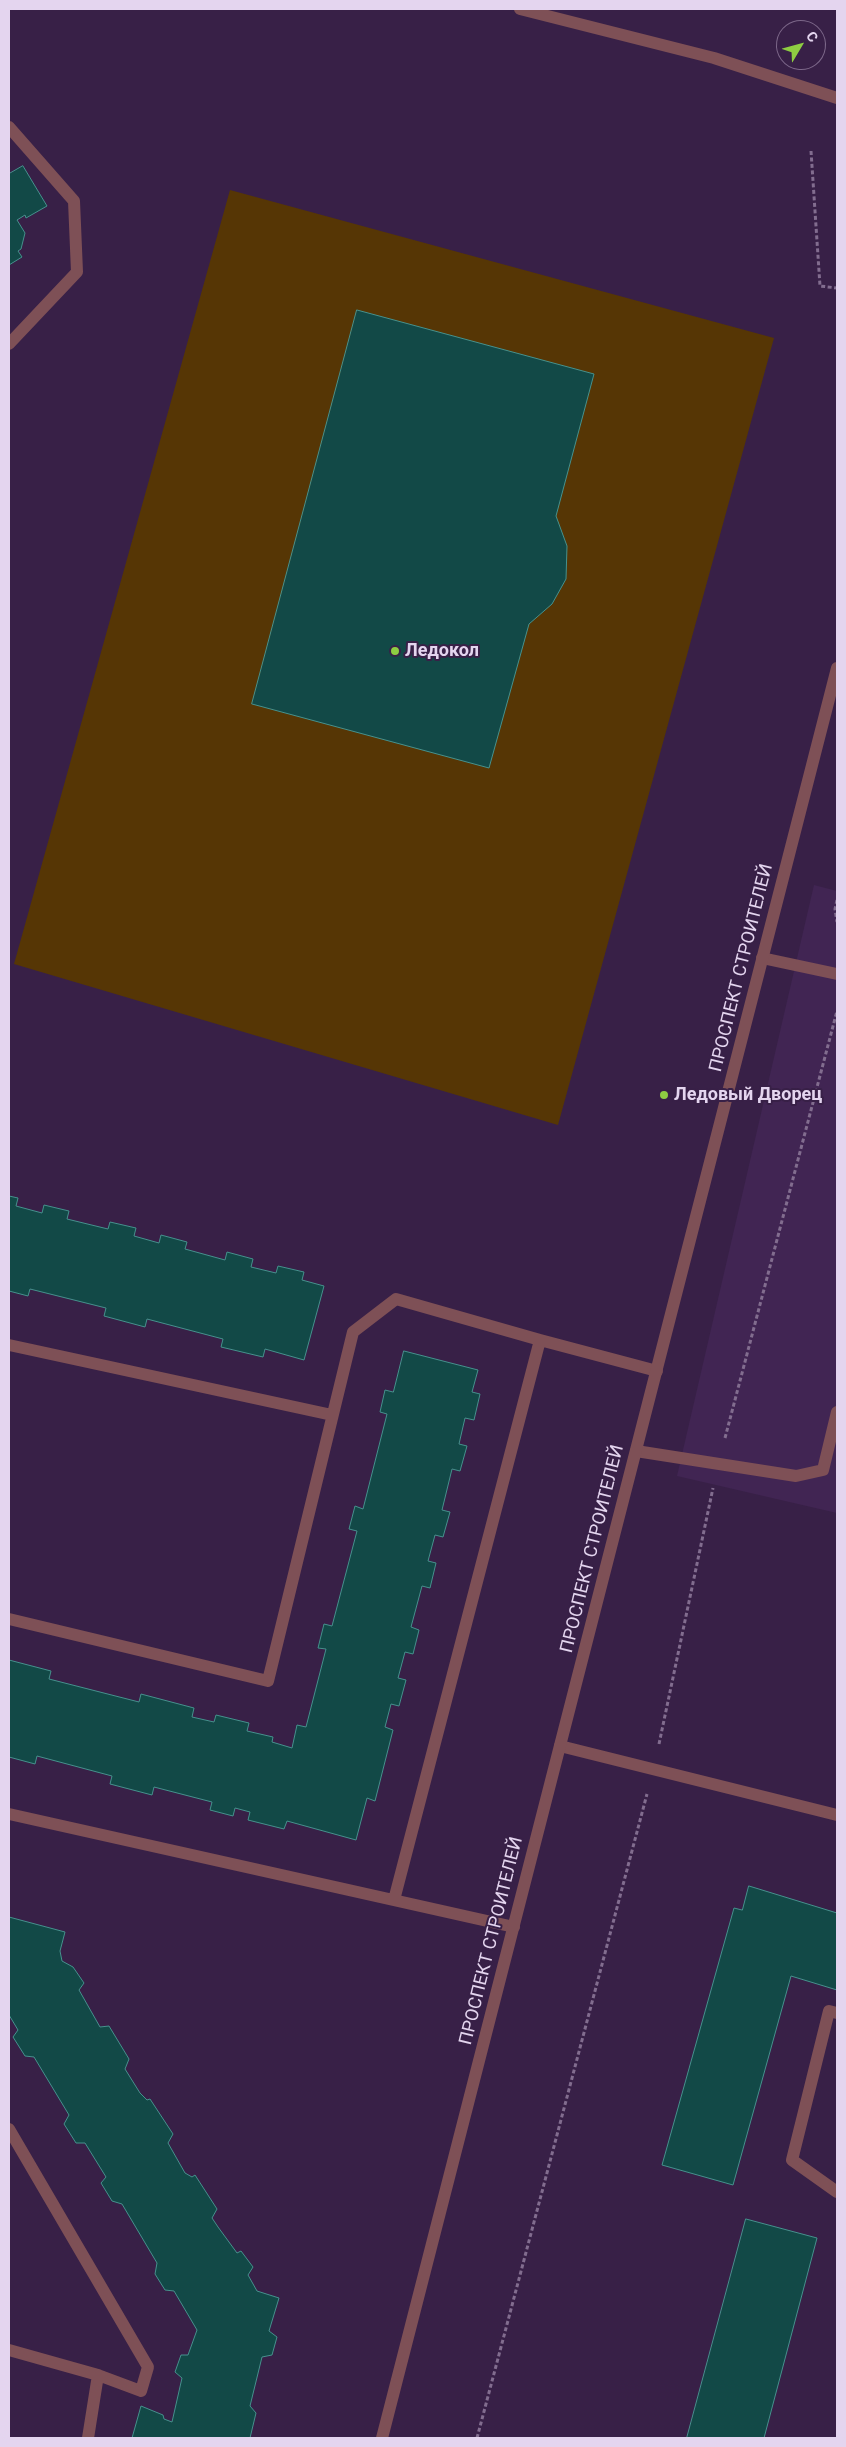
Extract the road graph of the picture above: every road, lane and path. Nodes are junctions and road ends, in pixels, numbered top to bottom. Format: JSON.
{"nodes":[{"id":1,"x":520,"y":9,"type":"edge"},
{"id":2,"x":837,"y":98,"type":"edge"},
{"id":3,"x":9,"y":127,"type":"edge"},
{"id":4,"x":811,"y":151,"type":"dead end"},
{"id":5,"x":837,"y":288,"type":"edge"},
{"id":6,"x":9,"y":344,"type":"edge"},
{"id":7,"x":837,"y":668,"type":"edge"},
{"id":8,"x":837,"y":900,"type":"edge"},
{"id":9,"x":837,"y":922,"type":"edge"},
{"id":10,"x":762,"y":958,"type":"junction"},
{"id":11,"x":837,"y":974,"type":"edge"},
{"id":12,"x":837,"y":1011,"type":"edge"},
{"id":13,"x":540,"y":1340,"type":"junction"},
{"id":14,"x":9,"y":1345,"type":"edge"},
{"id":15,"x":657,"y":1371,"type":"junction"},
{"id":16,"x":837,"y":1412,"type":"edge"},
{"id":17,"x":332,"y":1415,"type":"junction"},
{"id":18,"x":636,"y":1451,"type":"junction"},
{"id":19,"x":718,"y":1464,"type":"junction"},
{"id":20,"x":9,"y":1619,"type":"edge"},
{"id":21,"x":560,"y":1746,"type":"junction"},
{"id":22,"x":653,"y":1769,"type":"junction"},
{"id":23,"x":9,"y":1814,"type":"edge"},
{"id":24,"x":837,"y":1815,"type":"edge"},
{"id":25,"x":394,"y":1900,"type":"junction"},
{"id":26,"x":514,"y":1927,"type":"junction"},
{"id":27,"x":837,"y":2013,"type":"edge"},
{"id":28,"x":9,"y":2129,"type":"edge"},
{"id":29,"x":837,"y":2192,"type":"edge"},
{"id":30,"x":9,"y":2350,"type":"edge"},
{"id":31,"x":98,"y":2375,"type":"junction"},
{"id":32,"x":88,"y":2438,"type":"edge"},
{"id":33,"x":382,"y":2438,"type":"edge"},
{"id":34,"x":478,"y":2438,"type":"edge"}],
"edges":[{"from":1,"to":2,"type":"street"},
{"from":3,"to":6,"type":"street"},
{"from":4,"to":5,"type":"path"},
{"from":7,"to":10,"type":"street","name":"ПРОСПЕКТ СТРОИТЕЛЕЙ"},
{"from":8,"to":9,"type":"path"},
{"from":10,"to":11,"type":"street"},
{"from":10,"to":15,"type":"street","name":"ПРОСПЕКТ СТРОИТЕЛЕЙ"},
{"from":12,"to":19,"type":"path"},
{"from":13,"to":15,"type":"street"},
{"from":13,"to":17,"type":"street"},
{"from":13,"to":25,"type":"street"},
{"from":14,"to":17,"type":"street"},
{"from":15,"to":18,"type":"street","name":"ПРОСПЕКТ СТРОИТЕЛЕЙ"},
{"from":16,"to":19,"type":"street"},
{"from":17,"to":20,"type":"street"},
{"from":18,"to":19,"type":"street"},
{"from":18,"to":21,"type":"street","name":"ПРОСПЕКТ СТРОИТЕЛЕЙ"},
{"from":19,"to":22,"type":"path"},
{"from":21,"to":22,"type":"street"},
{"from":21,"to":26,"type":"street","name":"ПРОСПЕКТ СТРОИТЕЛЕЙ"},
{"from":22,"to":24,"type":"street"},
{"from":22,"to":34,"type":"path"},
{"from":23,"to":25,"type":"street"},
{"from":25,"to":26,"type":"street"},
{"from":26,"to":33,"type":"street","name":"ПРОСПЕКТ СТРОИТЕЛЕЙ"},
{"from":27,"to":29,"type":"street"},
{"from":28,"to":31,"type":"street"},
{"from":30,"to":31,"type":"street"},
{"from":31,"to":32,"type":"street"}]}
